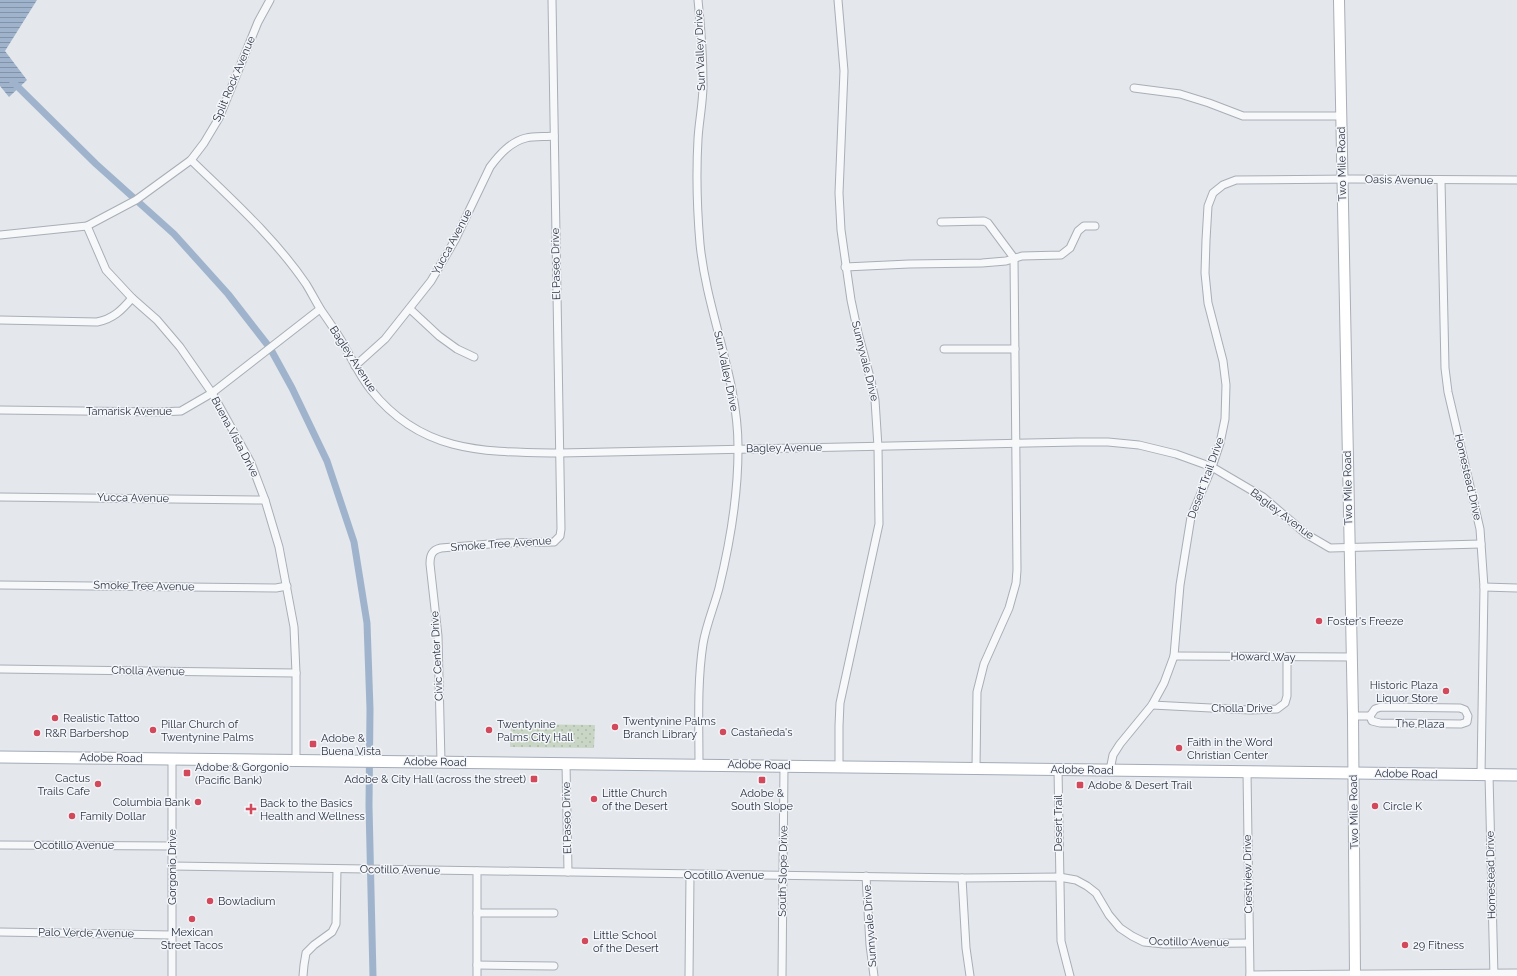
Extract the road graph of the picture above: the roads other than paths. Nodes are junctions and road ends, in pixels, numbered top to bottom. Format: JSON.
{"nodes":[{"id":1,"x":270,"y":0,"type":"edge"},
{"id":2,"x":552,"y":0,"type":"edge"},
{"id":3,"x":698,"y":0,"type":"edge"},
{"id":4,"x":838,"y":0,"type":"edge"},
{"id":5,"x":1339,"y":0,"type":"edge"},
{"id":6,"x":1134,"y":88,"type":"dead end"},
{"id":7,"x":1341,"y":116,"type":"junction"},
{"id":8,"x":554,"y":136,"type":"junction"},
{"id":9,"x":190,"y":160,"type":"junction"},
{"id":10,"x":1342,"y":179,"type":"junction"},
{"id":11,"x":1440,"y":180,"type":"junction"},
{"id":12,"x":1517,"y":180,"type":"edge"},
{"id":13,"x":1213,"y":193,"type":"joint"},
{"id":14,"x":941,"y":222,"type":"dead end"},
{"id":15,"x":87,"y":226,"type":"junction"},
{"id":16,"x":1095,"y":226,"type":"dead end"},
{"id":17,"x":0,"y":235,"type":"edge"},
{"id":18,"x":1014,"y":258,"type":"junction"},
{"id":19,"x":845,"y":267,"type":"junction"},
{"id":20,"x":132,"y":298,"type":"junction"},
{"id":21,"x":320,"y":308,"type":"junction"},
{"id":22,"x":410,"y":309,"type":"junction"},
{"id":23,"x":0,"y":320,"type":"edge"},
{"id":24,"x":1015,"y":348,"type":"junction"},
{"id":25,"x":944,"y":349,"type":"dead end"},
{"id":26,"x":474,"y":357,"type":"dead end"},
{"id":27,"x":355,"y":366,"type":"junction"},
{"id":28,"x":212,"y":393,"type":"junction"},
{"id":29,"x":0,"y":410,"type":"edge"},
{"id":30,"x":1016,"y":444,"type":"junction"},
{"id":31,"x":878,"y":447,"type":"junction"},
{"id":32,"x":738,"y":449,"type":"junction"},
{"id":33,"x":560,"y":453,"type":"junction"},
{"id":34,"x":1212,"y":467,"type":"junction"},
{"id":35,"x":0,"y":497,"type":"edge"},
{"id":36,"x":265,"y":500,"type":"junction"},
{"id":37,"x":561,"y":529,"type":"joint"},
{"id":38,"x":1481,"y":544,"type":"junction"},
{"id":39,"x":1349,"y":547,"type":"junction"},
{"id":40,"x":433,"y":552,"type":"joint"},
{"id":41,"x":0,"y":584,"type":"edge"},
{"id":42,"x":288,"y":586,"type":"junction"},
{"id":43,"x":1484,"y":587,"type":"junction"},
{"id":44,"x":1517,"y":588,"type":"edge"},
{"id":45,"x":1174,"y":656,"type":"junction"},
{"id":46,"x":1352,"y":657,"type":"junction"},
{"id":47,"x":1287,"y":658,"type":"junction"},
{"id":48,"x":0,"y":668,"type":"edge"},
{"id":49,"x":296,"y":674,"type":"junction"},
{"id":50,"x":1152,"y":705,"type":"junction"},
{"id":51,"x":1353,"y":716,"type":"junction"},
{"id":52,"x":1370,"y":716,"type":"junction"},
{"id":53,"x":1468,"y":716,"type":"junction"},
{"id":54,"x":1482,"y":716,"type":"junction"},
{"id":55,"x":0,"y":757,"type":"edge"},
{"id":56,"x":172,"y":758,"type":"junction"},
{"id":57,"x":296,"y":760,"type":"junction"},
{"id":58,"x":441,"y":762,"type":"junction"},
{"id":59,"x":566,"y":763,"type":"junction"},
{"id":60,"x":699,"y":764,"type":"junction"},
{"id":61,"x":784,"y":766,"type":"junction"},
{"id":62,"x":839,"y":766,"type":"junction"},
{"id":63,"x":976,"y":768,"type":"junction"},
{"id":64,"x":1058,"y":770,"type":"junction"},
{"id":65,"x":1110,"y":770,"type":"junction"},
{"id":66,"x":1247,"y":772,"type":"junction"},
{"id":67,"x":1353,"y":773,"type":"junction"},
{"id":68,"x":1485,"y":775,"type":"junction"},
{"id":69,"x":1517,"y":775,"type":"edge"},
{"id":70,"x":0,"y":845,"type":"edge"},
{"id":71,"x":172,"y":846,"type":"junction"},
{"id":72,"x":172,"y":866,"type":"junction"},
{"id":73,"x":337,"y":869,"type":"junction"},
{"id":74,"x":477,"y":871,"type":"junction"},
{"id":75,"x":568,"y":872,"type":"junction"},
{"id":76,"x":690,"y":875,"type":"junction"},
{"id":77,"x":783,"y":875,"type":"junction"},
{"id":78,"x":866,"y":876,"type":"junction"},
{"id":79,"x":1059,"y":877,"type":"junction"},
{"id":80,"x":962,"y":878,"type":"junction"},
{"id":81,"x":477,"y":912,"type":"junction"},
{"id":82,"x":554,"y":913,"type":"dead end"},
{"id":83,"x":0,"y":932,"type":"edge"},
{"id":84,"x":172,"y":935,"type":"junction"},
{"id":85,"x":1249,"y":943,"type":"junction"},
{"id":86,"x":477,"y":965,"type":"junction"},
{"id":87,"x":554,"y":966,"type":"dead end"},
{"id":88,"x":1517,"y":973,"type":"edge"},
{"id":89,"x":1494,"y":974,"type":"edge"},
{"id":90,"x":1250,"y":975,"type":"edge"},
{"id":91,"x":1355,"y":975,"type":"edge"},
{"id":92,"x":172,"y":976,"type":"edge"},
{"id":93,"x":303,"y":976,"type":"edge"},
{"id":94,"x":477,"y":976,"type":"edge"},
{"id":95,"x":689,"y":976,"type":"edge"},
{"id":96,"x":782,"y":976,"type":"edge"},
{"id":97,"x":874,"y":976,"type":"edge"},
{"id":98,"x":970,"y":976,"type":"edge"},
{"id":99,"x":1070,"y":976,"type":"edge"}],
"edges":[{"from":1,"to":9,"type":"street","name":"Split Rock Avenue"},
{"from":2,"to":8,"type":"street","name":"El Paseo Drive"},
{"from":3,"to":32,"type":"street","name":"Sun Valley Drive"},
{"from":4,"to":19,"type":"street","name":"Sunnyvale Drive"},
{"from":5,"to":7,"type":"main road","name":"Two Mile Road"},
{"from":6,"to":7,"type":"street"},
{"from":7,"to":10,"type":"main road","name":"Two Mile Road"},
{"from":8,"to":22,"type":"street","name":"Yucca Avenue"},
{"from":8,"to":33,"type":"street","name":"El Paseo Drive"},
{"from":9,"to":15,"type":"street","name":"Split Rock Avenue"},
{"from":9,"to":21,"type":"street","name":"Bagley Avenue"},
{"from":10,"to":11,"type":"street","name":"Oasis Avenue"},
{"from":10,"to":13,"type":"street","name":"Oasis Avenue"},
{"from":10,"to":39,"type":"main road","name":"Two Mile Road"},
{"from":11,"to":12,"type":"street","name":"Oasis Avenue"},
{"from":11,"to":38,"type":"street","name":"Homestead Drive"},
{"from":13,"to":34,"type":"street","name":"Desert Trail Drive"},
{"from":14,"to":18,"type":"street"},
{"from":15,"to":17,"type":"street","name":"Split Rock Avenue"},
{"from":15,"to":20,"type":"street","name":"Buena Vista Drive"},
{"from":16,"to":18,"type":"street"},
{"from":18,"to":19,"type":"street"},
{"from":18,"to":24,"type":"street"},
{"from":19,"to":31,"type":"street","name":"Sunnyvale Drive"},
{"from":20,"to":23,"type":"street"},
{"from":20,"to":28,"type":"street","name":"Buena Vista Drive"},
{"from":21,"to":27,"type":"street","name":"Bagley Avenue"},
{"from":21,"to":28,"type":"street","name":"Tamarisk Avenue"},
{"from":22,"to":26,"type":"street"},
{"from":22,"to":27,"type":"street","name":"Yucca Avenue"},
{"from":24,"to":25,"type":"street"},
{"from":24,"to":30,"type":"street"},
{"from":27,"to":33,"type":"street","name":"Bagley Avenue"},
{"from":28,"to":29,"type":"street","name":"Tamarisk Avenue"},
{"from":28,"to":36,"type":"street","name":"Buena Vista Drive"},
{"from":30,"to":31,"type":"street","name":"Bagley Avenue"},
{"from":30,"to":34,"type":"street","name":"Bagley Avenue"},
{"from":30,"to":63,"type":"street"},
{"from":31,"to":32,"type":"street","name":"Bagley Avenue"},
{"from":31,"to":62,"type":"street","name":"Sunnyvale Drive"},
{"from":32,"to":33,"type":"street","name":"Bagley Avenue"},
{"from":32,"to":60,"type":"street","name":"Sun Valley Drive"},
{"from":33,"to":37,"type":"street","name":"El Paseo Drive"},
{"from":34,"to":39,"type":"street","name":"Bagley Avenue"},
{"from":34,"to":45,"type":"street","name":"Desert Trail Drive"},
{"from":35,"to":36,"type":"street","name":"Yucca Avenue"},
{"from":36,"to":42,"type":"street","name":"Buena Vista Drive"},
{"from":37,"to":40,"type":"street","name":"Smoke Tree Avenue"},
{"from":38,"to":39,"type":"street","name":"Bagley Avenue"},
{"from":38,"to":43,"type":"street","name":"Homestead Drive"},
{"from":39,"to":46,"type":"main road","name":"Two Mile Road"},
{"from":40,"to":58,"type":"street","name":"Civic Center Drive"},
{"from":41,"to":42,"type":"street","name":"Smoke Tree Avenue"},
{"from":42,"to":49,"type":"street","name":"Buena Vista Drive"},
{"from":43,"to":44,"type":"street"},
{"from":43,"to":54,"type":"street","name":"Homestead Drive"},
{"from":45,"to":47,"type":"street","name":"Howard Way"},
{"from":45,"to":50,"type":"street","name":"Desert Trail Drive"},
{"from":46,"to":47,"type":"street","name":"Howard Way"},
{"from":46,"to":51,"type":"main road","name":"Two Mile Road"},
{"from":47,"to":50,"type":"street","name":"Cholla Drive"},
{"from":48,"to":49,"type":"street","name":"Cholla Avenue"},
{"from":49,"to":57,"type":"street","name":"Buena Vista Drive"},
{"from":50,"to":65,"type":"street","name":"Desert Trail Drive"},
{"from":51,"to":52,"type":"street","name":"The Plaza"},
{"from":51,"to":67,"type":"main road","name":"Two Mile Road"},
{"from":52,"to":53,"type":"street","name":"The Plaza"},
{"from":52,"to":53,"type":"street","name":"The Plaza"},
{"from":53,"to":54,"type":"street","name":"The Plaza"},
{"from":54,"to":68,"type":"street","name":"Homestead Drive"},
{"from":55,"to":56,"type":"main road","name":"Adobe Road"},
{"from":56,"to":57,"type":"main road","name":"Adobe Road"},
{"from":56,"to":71,"type":"street","name":"Gorgonio Drive"},
{"from":57,"to":58,"type":"main road","name":"Adobe Road"},
{"from":58,"to":59,"type":"main road","name":"Adobe Road"},
{"from":59,"to":60,"type":"main road","name":"Adobe Road"},
{"from":59,"to":75,"type":"street","name":"El Paseo Drive"},
{"from":60,"to":61,"type":"main road","name":"Adobe Road"},
{"from":61,"to":62,"type":"main road","name":"Adobe Road"},
{"from":61,"to":77,"type":"street","name":"South Slope Drive"},
{"from":62,"to":63,"type":"main road","name":"Adobe Road"},
{"from":63,"to":64,"type":"main road","name":"Adobe Road"},
{"from":64,"to":65,"type":"main road","name":"Adobe Road"},
{"from":64,"to":79,"type":"street","name":"Desert Trail"},
{"from":65,"to":66,"type":"main road","name":"Adobe Road"},
{"from":66,"to":67,"type":"main road","name":"Adobe Road"},
{"from":66,"to":85,"type":"street","name":"Crestview Drive"},
{"from":67,"to":68,"type":"main road","name":"Adobe Road"},
{"from":67,"to":91,"type":"main road","name":"Two Mile Road"},
{"from":68,"to":69,"type":"main road","name":"Adobe Road"},
{"from":68,"to":89,"type":"street","name":"Homestead Drive"},
{"from":70,"to":71,"type":"street","name":"Ocotillo Avenue"},
{"from":71,"to":72,"type":"street","name":"Gorgonio Drive"},
{"from":72,"to":73,"type":"street","name":"Ocotillo Avenue"},
{"from":72,"to":84,"type":"street","name":"Gorgonio Drive"},
{"from":73,"to":74,"type":"street","name":"Ocotillo Avenue"},
{"from":73,"to":93,"type":"street"},
{"from":74,"to":75,"type":"street","name":"Ocotillo Avenue"},
{"from":74,"to":81,"type":"street"},
{"from":75,"to":76,"type":"street","name":"Ocotillo Avenue"},
{"from":76,"to":77,"type":"street","name":"Ocotillo Avenue"},
{"from":76,"to":95,"type":"street"},
{"from":77,"to":78,"type":"street","name":"Ocotillo Avenue"},
{"from":77,"to":96,"type":"street","name":"South Slope Drive"},
{"from":78,"to":80,"type":"street","name":"Ocotillo Avenue"},
{"from":78,"to":97,"type":"street","name":"Sunnyvale Drive"},
{"from":79,"to":80,"type":"street","name":"Ocotillo Avenue"},
{"from":79,"to":85,"type":"street","name":"Ocotillo Avenue"},
{"from":79,"to":99,"type":"street"},
{"from":80,"to":98,"type":"street"},
{"from":81,"to":82,"type":"street"},
{"from":81,"to":86,"type":"street"},
{"from":83,"to":84,"type":"street","name":"Palo Verde Avenue"},
{"from":84,"to":92,"type":"street","name":"Gorgonio Drive"},
{"from":85,"to":90,"type":"street","name":"Crestview Drive"},
{"from":86,"to":87,"type":"street"},
{"from":86,"to":94,"type":"street"},
{"from":88,"to":89,"type":"street"},
{"from":89,"to":91,"type":"street"},
{"from":90,"to":91,"type":"street"}]}
